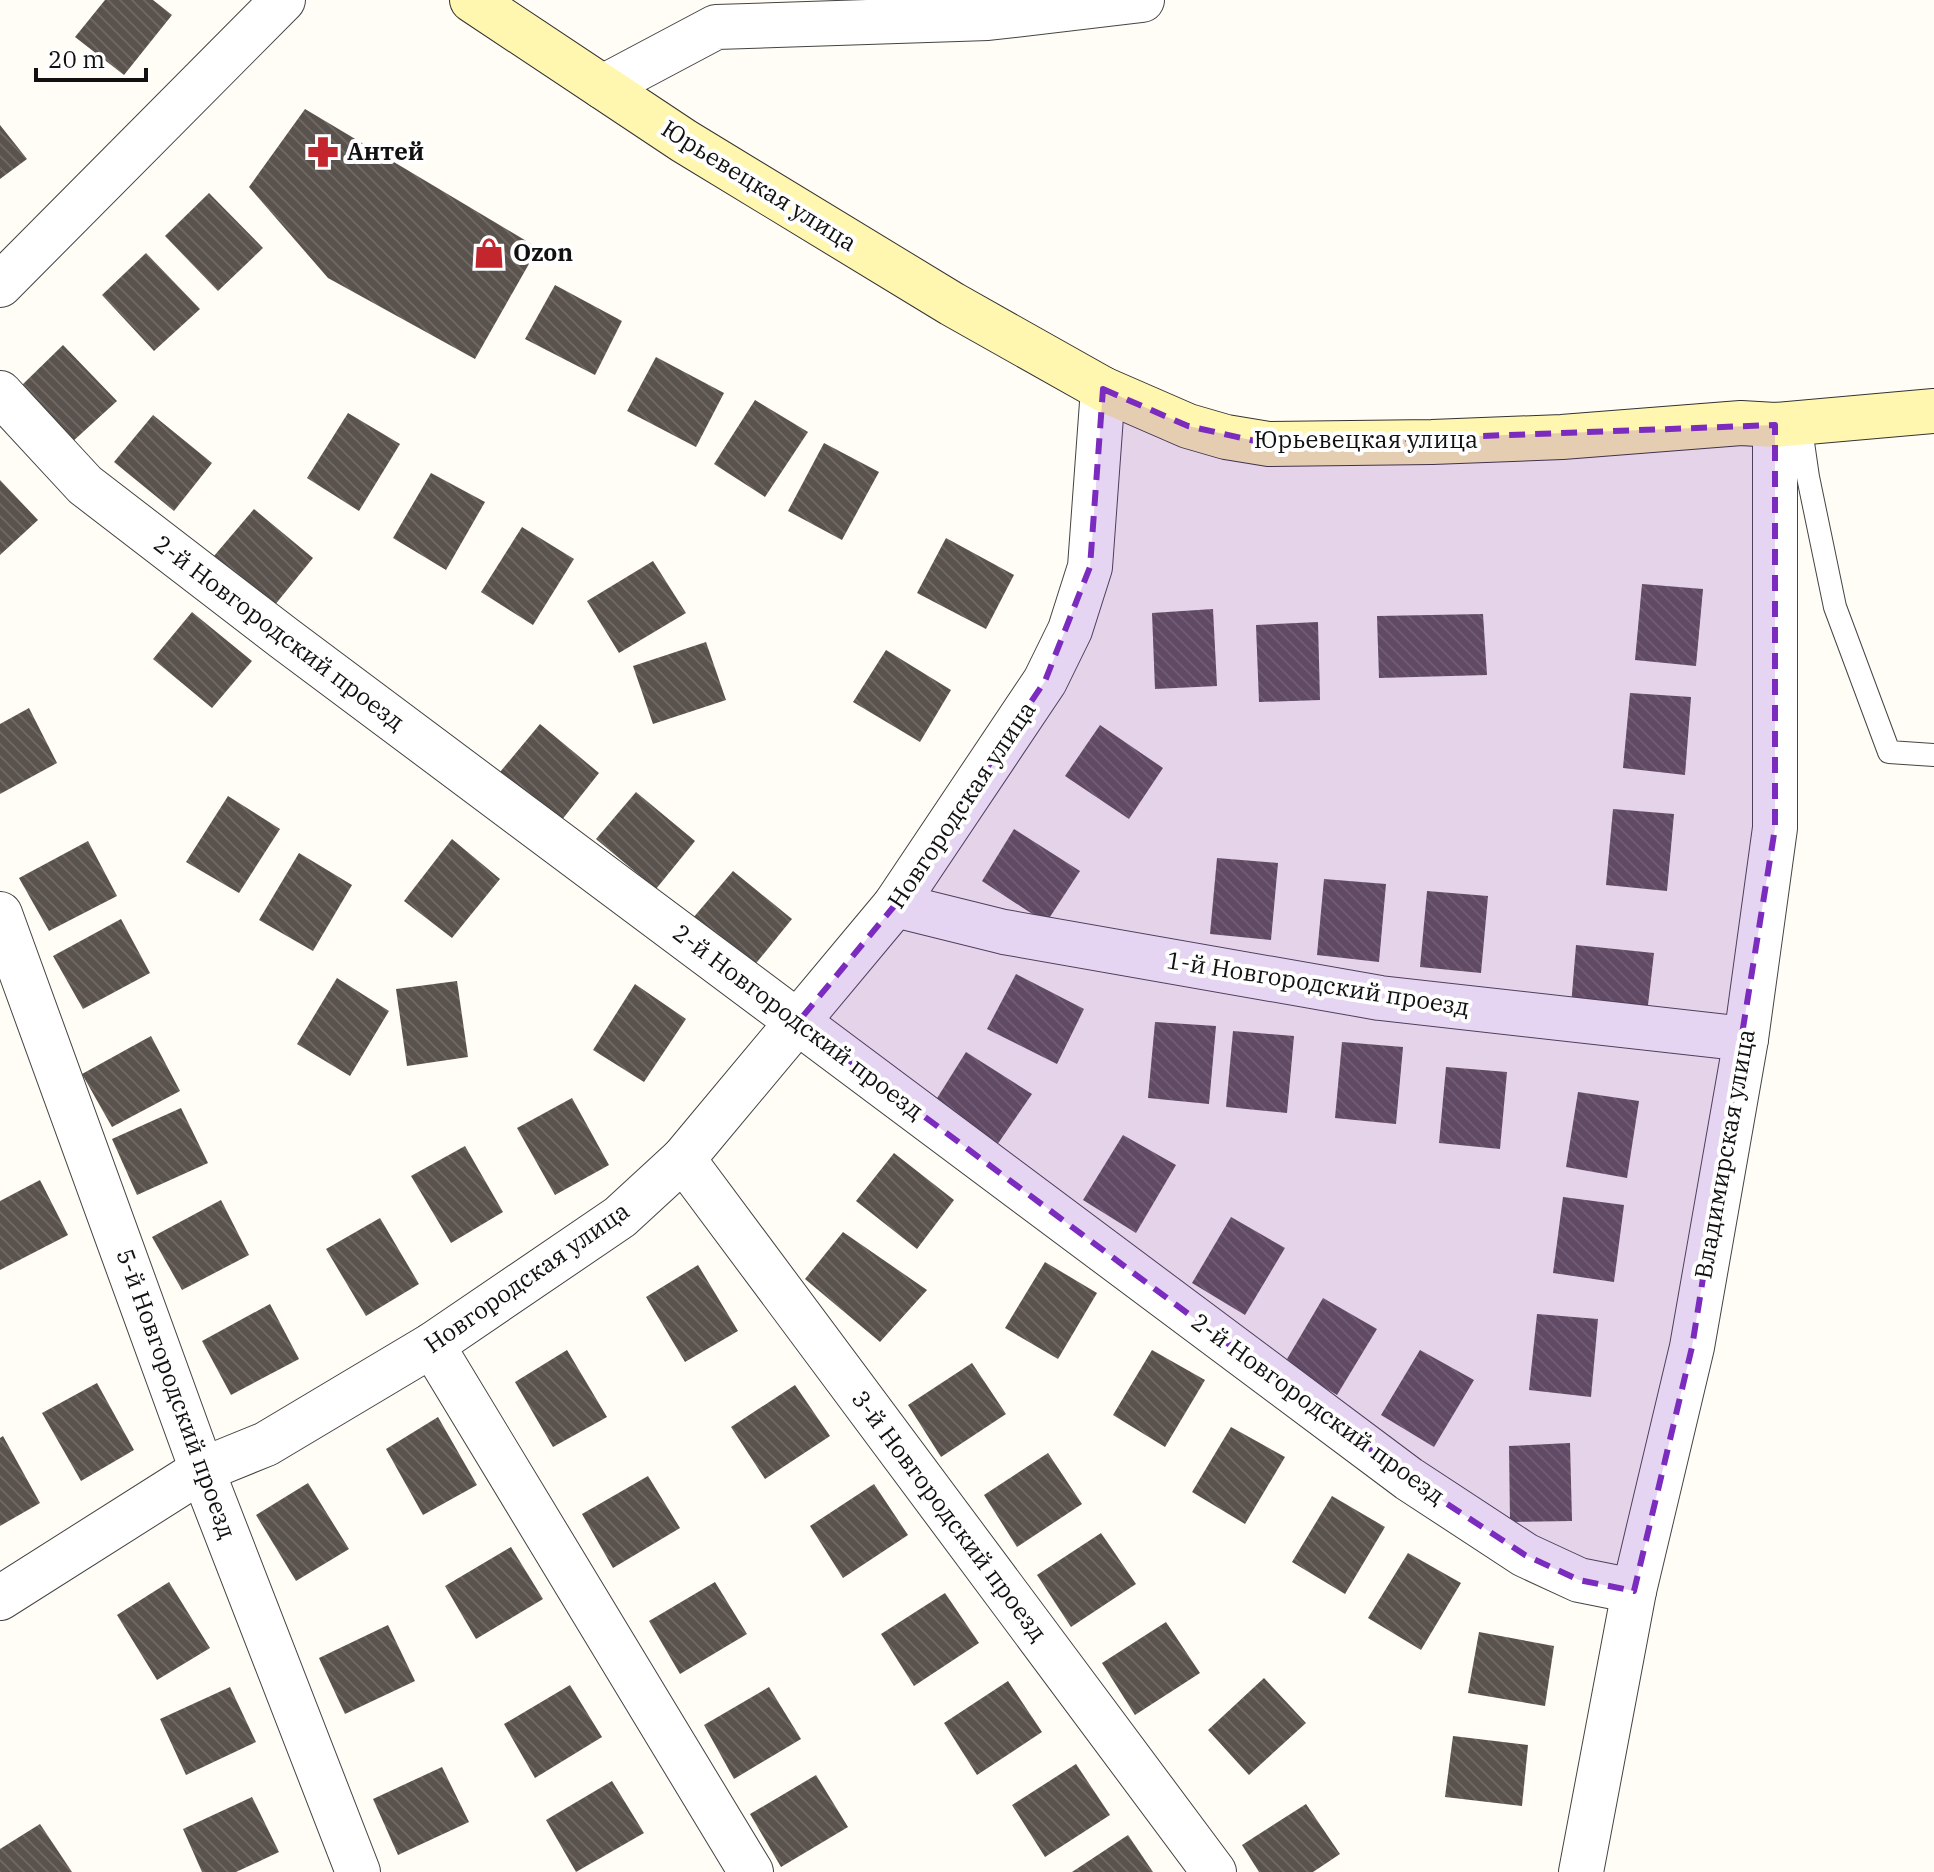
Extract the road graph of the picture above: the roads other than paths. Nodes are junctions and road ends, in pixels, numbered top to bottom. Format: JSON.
{"nodes":[{"id":1,"x":283,"y":0,"type":"edge"},
{"id":2,"x":472,"y":0,"type":"edge"},
{"id":3,"x":1142,"y":0,"type":"edge"},
{"id":4,"x":603,"y":87,"type":"junction"},
{"id":5,"x":0,"y":285,"type":"edge"},
{"id":6,"x":1103,"y":389,"type":"junction"},
{"id":7,"x":0,"y":393,"type":"edge"},
{"id":8,"x":1934,"y":411,"type":"edge"},
{"id":9,"x":1788,"y":423,"type":"junction"},
{"id":10,"x":1934,"y":755,"type":"edge"},
{"id":11,"x":895,"y":905,"type":"junction"},
{"id":12,"x":0,"y":914,"type":"edge"},
{"id":13,"x":11,"y":982,"type":"edge"},
{"id":14,"x":798,"y":1022,"type":"junction"},
{"id":15,"x":1746,"y":1039,"type":"junction"},
{"id":16,"x":683,"y":1159,"type":"junction"},
{"id":17,"x":432,"y":1345,"type":"junction"},
{"id":18,"x":202,"y":1470,"type":"junction"},
{"id":19,"x":1634,"y":1591,"type":"junction"},
{"id":20,"x":0,"y":1598,"type":"edge"},
{"id":21,"x":358,"y":1872,"type":"edge"},
{"id":22,"x":751,"y":1872,"type":"edge"},
{"id":23,"x":1214,"y":1872,"type":"edge"},
{"id":24,"x":1581,"y":1872,"type":"edge"}],
"edges":[{"from":1,"to":5,"type":"street"},
{"from":2,"to":4,"type":"main road","name":"Юрьевецкая улица"},
{"from":3,"to":4,"type":"street"},
{"from":4,"to":6,"type":"main road","name":"Юрьевецкая улица"},
{"from":6,"to":9,"type":"main road","name":"Юрьевецкая улица"},
{"from":6,"to":11,"type":"street","name":"Новгородская улица"},
{"from":7,"to":14,"type":"street","name":"2-й Новгородский проезд"},
{"from":8,"to":9,"type":"main road","name":"Юрьевецкая улица"},
{"from":9,"to":10,"type":"lane"},
{"from":9,"to":15,"type":"street","name":"Владимирская улица"},
{"from":11,"to":14,"type":"street","name":"Новгородская улица"},
{"from":11,"to":15,"type":"street","name":"1-й Новгородский проезд"},
{"from":12,"to":13,"type":"street","name":"5-й Новгородский проезд"},
{"from":13,"to":18,"type":"street","name":"5-й Новгородский проезд"},
{"from":14,"to":16,"type":"street","name":"Новгородская улица"},
{"from":14,"to":19,"type":"street","name":"2-й Новгородский проезд"},
{"from":15,"to":19,"type":"street","name":"Владимирская улица"},
{"from":16,"to":17,"type":"street","name":"Новгородская улица"},
{"from":16,"to":23,"type":"street","name":"3-й Новгородский проезд"},
{"from":17,"to":18,"type":"street","name":"Новгородская улица"},
{"from":17,"to":22,"type":"street"},
{"from":18,"to":20,"type":"street","name":"Новгородская улица"},
{"from":18,"to":21,"type":"street","name":"5-й Новгородский проезд"},
{"from":19,"to":24,"type":"street","name":"Владимирская улица"}]}
